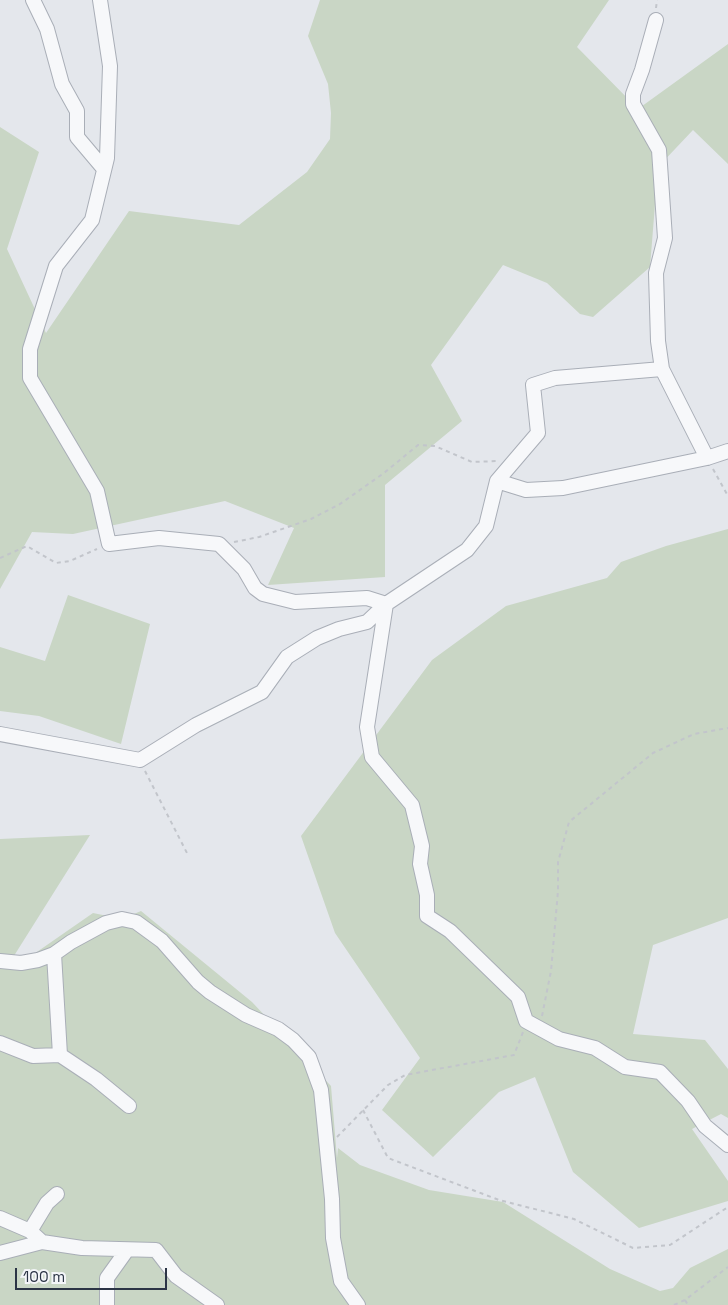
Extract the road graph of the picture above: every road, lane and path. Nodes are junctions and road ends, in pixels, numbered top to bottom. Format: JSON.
{"nodes":[{"id":1,"x":33,"y":0,"type":"edge"},
{"id":2,"x":100,"y":0,"type":"edge"},
{"id":3,"x":656,"y":20,"type":"dead end"},
{"id":4,"x":104,"y":169,"type":"junction"},
{"id":5,"x":662,"y":368,"type":"junction"},
{"id":6,"x":728,"y":451,"type":"edge"},
{"id":7,"x":515,"y":458,"type":"junction"},
{"id":8,"x":707,"y":458,"type":"junction"},
{"id":9,"x":497,"y":481,"type":"junction"},
{"id":10,"x":728,"y":496,"type":"edge"},
{"id":11,"x":109,"y":544,"type":"junction"},
{"id":12,"x":219,"y":544,"type":"junction"},
{"id":13,"x":0,"y":558,"type":"edge"},
{"id":14,"x":386,"y":604,"type":"junction"},
{"id":15,"x":728,"y":728,"type":"edge"},
{"id":16,"x":0,"y":734,"type":"edge"},
{"id":17,"x":140,"y":760,"type":"junction"},
{"id":18,"x":188,"y":855,"type":"dead end"},
{"id":19,"x":54,"y":954,"type":"junction"},
{"id":20,"x":0,"y":961,"type":"edge"},
{"id":21,"x":526,"y":1021,"type":"junction"},
{"id":22,"x":0,"y":1043,"type":"edge"},
{"id":23,"x":60,"y":1055,"type":"junction"},
{"id":24,"x":129,"y":1106,"type":"dead end"},
{"id":25,"x":363,"y":1110,"type":"junction"},
{"id":26,"x":728,"y":1145,"type":"edge"},
{"id":27,"x":327,"y":1147,"type":"junction"},
{"id":28,"x":57,"y":1194,"type":"dead end"},
{"id":29,"x":728,"y":1207,"type":"edge"},
{"id":30,"x":0,"y":1218,"type":"edge"},
{"id":31,"x":31,"y":1229,"type":"junction"},
{"id":32,"x":42,"y":1242,"type":"junction"},
{"id":33,"x":127,"y":1250,"type":"junction"},
{"id":34,"x":0,"y":1253,"type":"edge"},
{"id":35,"x":728,"y":1267,"type":"edge"},
{"id":36,"x":685,"y":1300,"type":"junction"},
{"id":37,"x":107,"y":1305,"type":"edge"},
{"id":38,"x":218,"y":1305,"type":"edge"},
{"id":39,"x":358,"y":1305,"type":"edge"},
{"id":40,"x":674,"y":1305,"type":"edge"},
{"id":41,"x":688,"y":1305,"type":"edge"}],
"edges":[{"from":1,"to":4,"type":"street"},
{"from":2,"to":4,"type":"street"},
{"from":3,"to":5,"type":"street"},
{"from":4,"to":11,"type":"street"},
{"from":5,"to":7,"type":"street"},
{"from":5,"to":8,"type":"street"},
{"from":6,"to":8,"type":"street"},
{"from":7,"to":9,"type":"street"},
{"from":7,"to":12,"type":"path"},
{"from":8,"to":9,"type":"street"},
{"from":8,"to":10,"type":"path"},
{"from":9,"to":14,"type":"street"},
{"from":11,"to":12,"type":"street"},
{"from":11,"to":13,"type":"path"},
{"from":12,"to":14,"type":"street"},
{"from":14,"to":17,"type":"street"},
{"from":14,"to":21,"type":"street"},
{"from":15,"to":21,"type":"path"},
{"from":16,"to":17,"type":"street"},
{"from":17,"to":18,"type":"path"},
{"from":19,"to":20,"type":"street"},
{"from":19,"to":23,"type":"street"},
{"from":19,"to":27,"type":"street"},
{"from":21,"to":25,"type":"path"},
{"from":21,"to":26,"type":"street"},
{"from":22,"to":23,"type":"street"},
{"from":23,"to":24,"type":"street"},
{"from":25,"to":27,"type":"path"},
{"from":25,"to":29,"type":"path"},
{"from":27,"to":39,"type":"street"},
{"from":28,"to":31,"type":"street"},
{"from":30,"to":31,"type":"street"},
{"from":31,"to":32,"type":"street"},
{"from":32,"to":33,"type":"street"},
{"from":32,"to":34,"type":"street"},
{"from":33,"to":37,"type":"street"},
{"from":33,"to":38,"type":"street"},
{"from":35,"to":36,"type":"path"},
{"from":36,"to":40,"type":"path"},
{"from":36,"to":41,"type":"path"}]}
